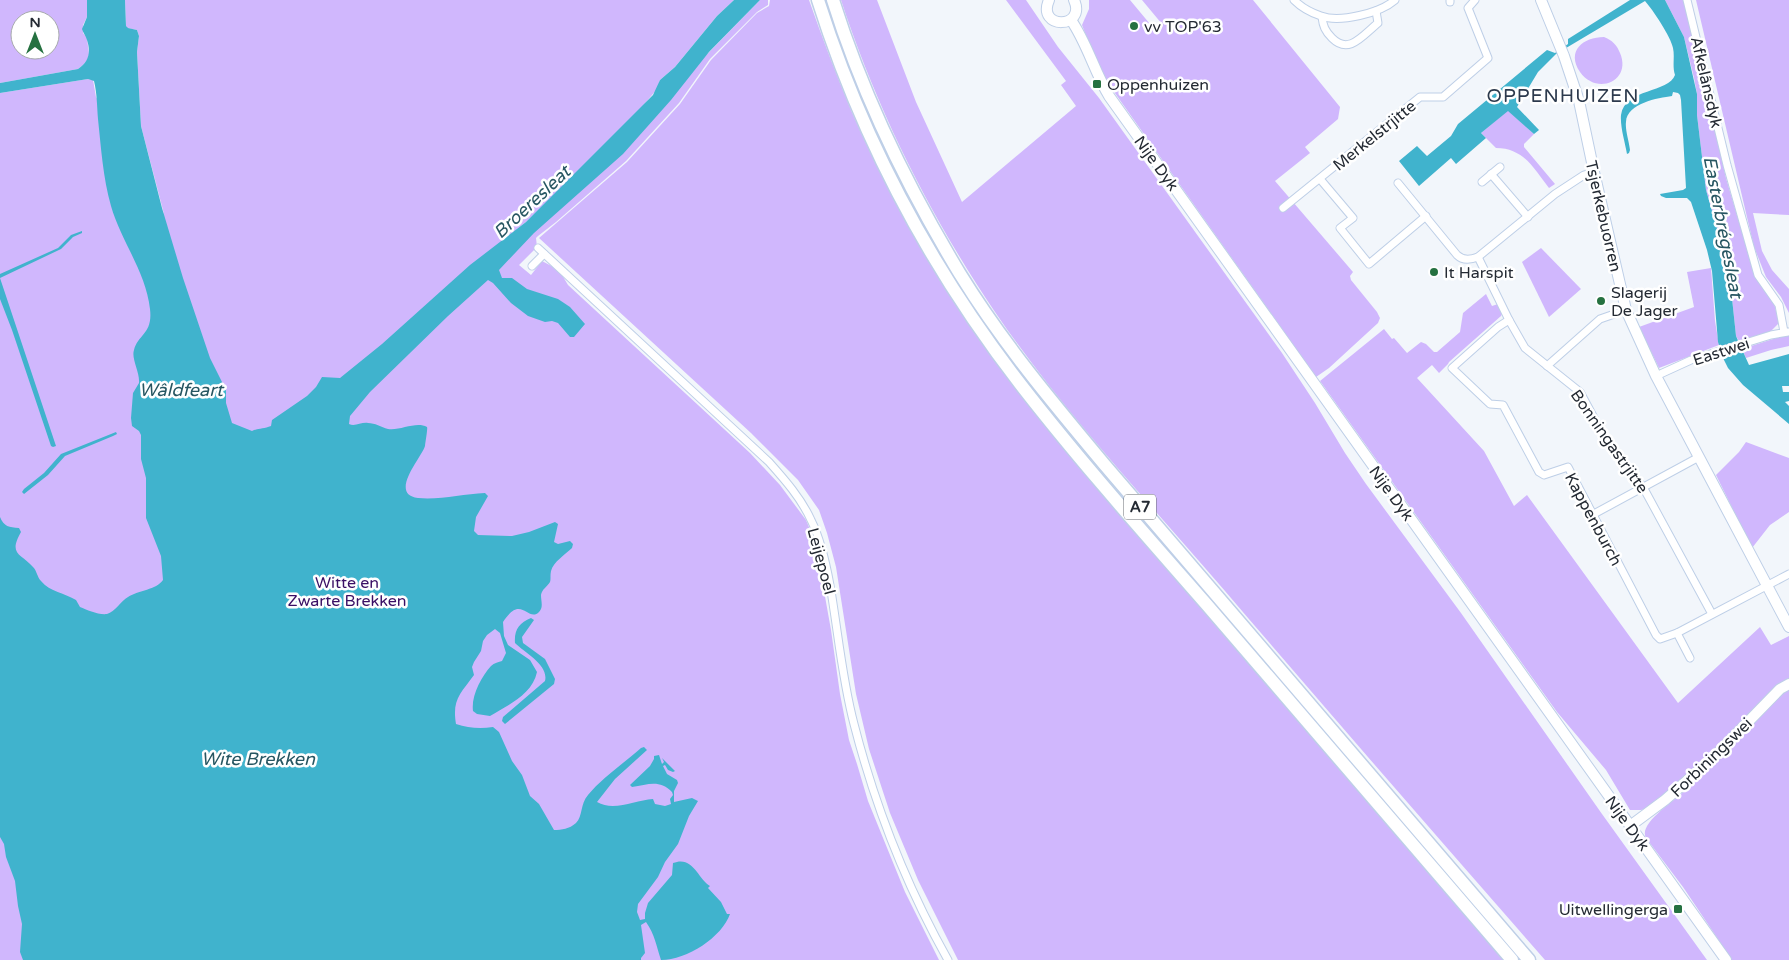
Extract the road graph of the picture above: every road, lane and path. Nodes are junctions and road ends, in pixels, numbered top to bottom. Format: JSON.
{"nodes":[{"id":1,"x":818,"y":0,"type":"edge"},
{"id":2,"x":833,"y":0,"type":"edge"},
{"id":3,"x":1049,"y":0,"type":"edge"},
{"id":4,"x":1074,"y":0,"type":"edge"},
{"id":5,"x":1294,"y":0,"type":"edge"},
{"id":6,"x":1395,"y":0,"type":"edge"},
{"id":7,"x":1475,"y":0,"type":"edge"},
{"id":8,"x":1541,"y":0,"type":"edge"},
{"id":9,"x":1688,"y":0,"type":"edge"},
{"id":10,"x":1376,"y":11,"type":"junction"},
{"id":11,"x":1322,"y":17,"type":"junction"},
{"id":12,"x":1071,"y":20,"type":"junction"},
{"id":13,"x":1500,"y":167,"type":"dead end"},
{"id":14,"x":1594,"y":172,"type":"junction"},
{"id":15,"x":1491,"y":174,"type":"junction"},
{"id":16,"x":1320,"y":179,"type":"junction"},
{"id":17,"x":1482,"y":182,"type":"dead end"},
{"id":18,"x":1398,"y":183,"type":"dead end"},
{"id":19,"x":1284,"y":208,"type":"dead end"},
{"id":20,"x":1426,"y":216,"type":"junction"},
{"id":21,"x":1528,"y":217,"type":"junction"},
{"id":22,"x":1478,"y":257,"type":"junction"},
{"id":23,"x":532,"y":266,"type":"dead end"},
{"id":24,"x":1626,"y":310,"type":"junction"},
{"id":25,"x":1509,"y":320,"type":"junction"},
{"id":26,"x":1787,"y":332,"type":"edge"},
{"id":27,"x":1548,"y":366,"type":"junction"},
{"id":28,"x":1656,"y":376,"type":"junction"},
{"id":29,"x":1699,"y":457,"type":"junction"},
{"id":30,"x":1644,"y":487,"type":"junction"},
{"id":31,"x":1592,"y":515,"type":"junction"},
{"id":32,"x":1789,"y":574,"type":"edge"},
{"id":33,"x":1766,"y":585,"type":"junction"},
{"id":34,"x":1712,"y":614,"type":"junction"},
{"id":35,"x":1789,"y":627,"type":"edge"},
{"id":36,"x":1677,"y":633,"type":"junction"},
{"id":37,"x":1690,"y":658,"type":"dead end"},
{"id":38,"x":1789,"y":684,"type":"edge"},
{"id":39,"x":1630,"y":826,"type":"junction"},
{"id":40,"x":948,"y":960,"type":"edge"},
{"id":41,"x":1512,"y":960,"type":"edge"},
{"id":42,"x":1529,"y":960,"type":"edge"},
{"id":43,"x":1726,"y":960,"type":"edge"}],
"edges":[{"from":1,"to":41,"type":"highway","number":"A7"},
{"from":2,"to":42,"type":"highway","number":"A7"},
{"from":3,"to":12,"type":"street"},
{"from":4,"to":12,"type":"street"},
{"from":5,"to":11,"type":"street"},
{"from":6,"to":10,"type":"street"},
{"from":7,"to":16,"type":"street","name":"Merkelstrjitte"},
{"from":8,"to":14,"type":"street","name":"Tsjerkebuorren"},
{"from":9,"to":26,"type":"street","name":"Afkelânsdyk"},
{"from":10,"to":11,"type":"street"},
{"from":10,"to":11,"type":"street"},
{"from":12,"to":39,"type":"street","name":"Nije Dyk"},
{"from":13,"to":15,"type":"street"},
{"from":14,"to":21,"type":"street"},
{"from":14,"to":24,"type":"street","name":"Tsjerkebuorren"},
{"from":15,"to":17,"type":"street"},
{"from":15,"to":21,"type":"street"},
{"from":16,"to":19,"type":"street","name":"Merkelstrjitte"},
{"from":16,"to":20,"type":"street"},
{"from":18,"to":20,"type":"street"},
{"from":20,"to":22,"type":"street"},
{"from":21,"to":22,"type":"street"},
{"from":22,"to":25,"type":"street","name":"Bonningastrjitte"},
{"from":23,"to":40,"type":"street","name":"Leijepoel"},
{"from":24,"to":27,"type":"street"},
{"from":24,"to":28,"type":"street","name":"Tsjerkebuorren"},
{"from":25,"to":27,"type":"street","name":"Bonningastrjitte"},
{"from":25,"to":31,"type":"street","name":"Kappenburch"},
{"from":26,"to":28,"type":"street","name":"Eastwei"},
{"from":27,"to":30,"type":"street","name":"Bonningastrjitte"},
{"from":28,"to":29,"type":"street","name":"Tsjerkebuorren"},
{"from":29,"to":30,"type":"street"},
{"from":29,"to":33,"type":"street","name":"Tsjerkebuorren"},
{"from":30,"to":31,"type":"street"},
{"from":30,"to":34,"type":"street","name":"Bonningastrjitte"},
{"from":31,"to":36,"type":"street","name":"Kappenburch"},
{"from":32,"to":33,"type":"street"},
{"from":33,"to":34,"type":"street"},
{"from":33,"to":35,"type":"street","name":"Tsjerkebuorren"},
{"from":34,"to":36,"type":"street"},
{"from":36,"to":37,"type":"street"},
{"from":38,"to":39,"type":"street","name":"Forbiningswei"},
{"from":39,"to":43,"type":"street","name":"Nije Dyk"}]}
